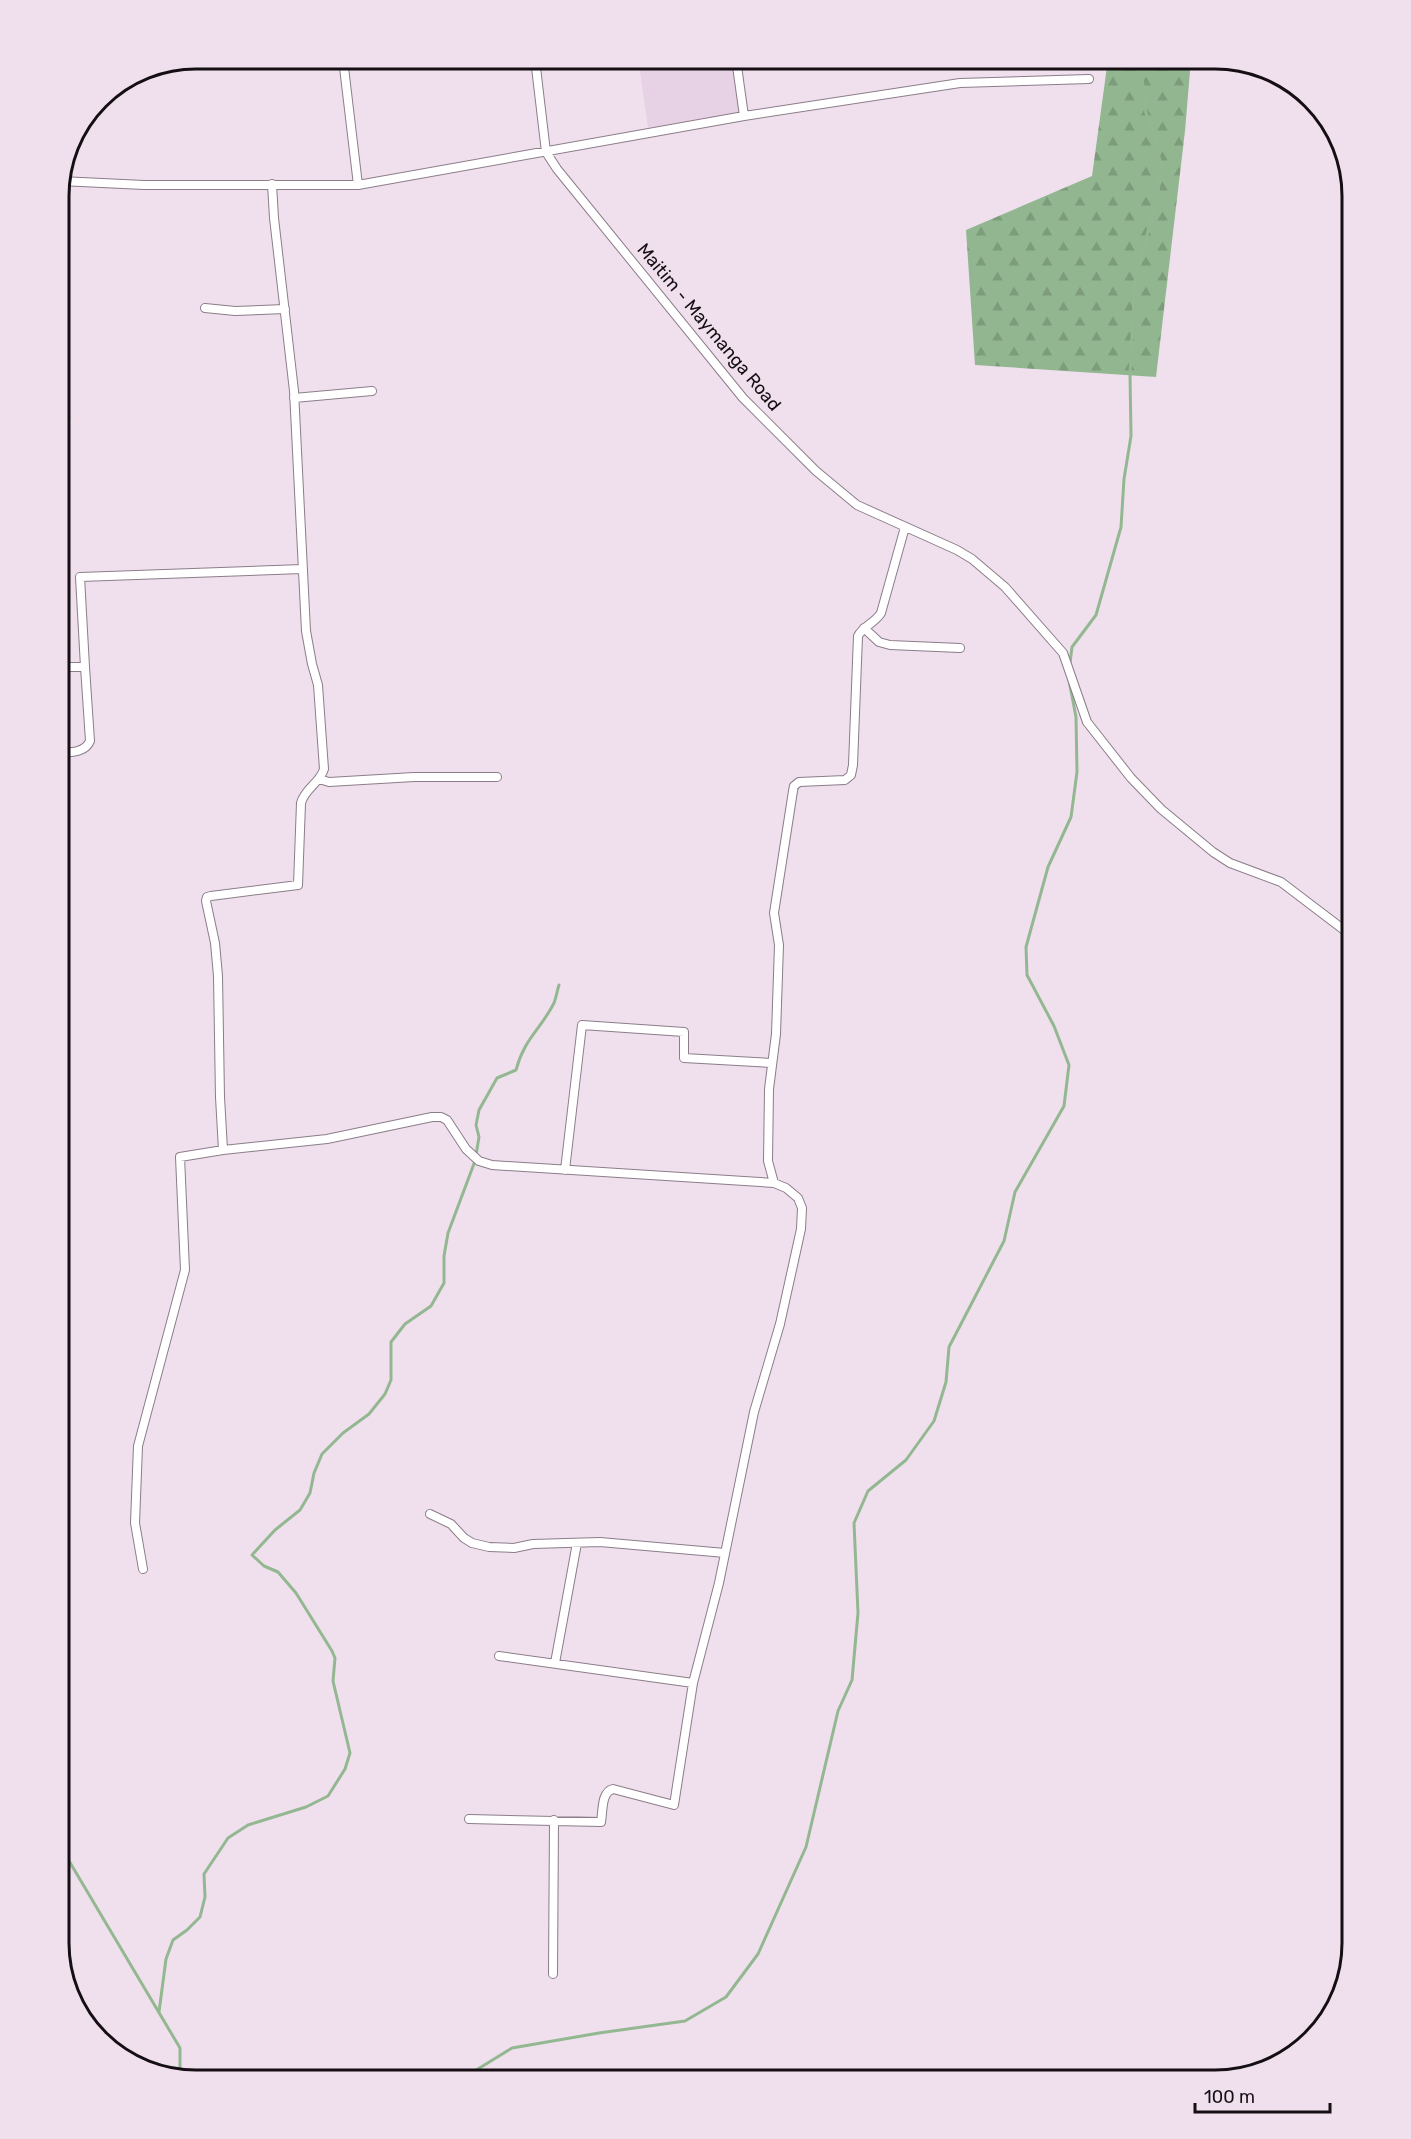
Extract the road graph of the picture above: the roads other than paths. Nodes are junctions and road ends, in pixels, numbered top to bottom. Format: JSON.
{"nodes":[{"id":1,"x":344,"y":69,"type":"edge"},
{"id":2,"x":536,"y":69,"type":"edge"},
{"id":3,"x":737,"y":69,"type":"edge"},
{"id":4,"x":1089,"y":79,"type":"dead end"},
{"id":5,"x":744,"y":116,"type":"junction"},
{"id":6,"x":546,"y":152,"type":"junction"},
{"id":7,"x":70,"y":181,"type":"edge"},
{"id":8,"x":272,"y":184,"type":"junction"},
{"id":9,"x":358,"y":185,"type":"junction"},
{"id":10,"x":206,"y":308,"type":"dead end"},
{"id":11,"x":285,"y":309,"type":"junction"},
{"id":12,"x":372,"y":391,"type":"dead end"},
{"id":13,"x":294,"y":398,"type":"junction"},
{"id":14,"x":905,"y":527,"type":"junction"},
{"id":15,"x":302,"y":569,"type":"junction"},
{"id":16,"x":864,"y":628,"type":"junction"},
{"id":17,"x":960,"y":648,"type":"dead end"},
{"id":18,"x":69,"y":667,"type":"edge"},
{"id":19,"x":85,"y":667,"type":"junction"},
{"id":20,"x":69,"y":752,"type":"edge"},
{"id":21,"x":497,"y":777,"type":"dead end"},
{"id":22,"x":319,"y":779,"type":"junction"},
{"id":23,"x":1342,"y":928,"type":"edge"},
{"id":24,"x":772,"y":1063,"type":"junction"},
{"id":25,"x":223,"y":1150,"type":"junction"},
{"id":26,"x":566,"y":1170,"type":"junction"},
{"id":27,"x":774,"y":1184,"type":"junction"},
{"id":28,"x":430,"y":1514,"type":"dead end"},
{"id":29,"x":577,"y":1542,"type":"junction"},
{"id":30,"x":725,"y":1553,"type":"junction"},
{"id":31,"x":143,"y":1569,"type":"dead end"},
{"id":32,"x":499,"y":1656,"type":"dead end"},
{"id":33,"x":555,"y":1663,"type":"junction"},
{"id":34,"x":693,"y":1683,"type":"junction"},
{"id":35,"x":469,"y":1819,"type":"dead end"},
{"id":36,"x":554,"y":1820,"type":"junction"},
{"id":37,"x":553,"y":1974,"type":"dead end"}],
"edges":[{"from":1,"to":9,"type":"street"},
{"from":2,"to":6,"type":"street","name":"Maitim - Maymanga Road"},
{"from":3,"to":5,"type":"street"},
{"from":4,"to":5,"type":"street"},
{"from":5,"to":6,"type":"street"},
{"from":6,"to":9,"type":"street"},
{"from":6,"to":14,"type":"street","name":"Maitim - Maymanga Road"},
{"from":7,"to":8,"type":"street"},
{"from":8,"to":9,"type":"street"},
{"from":8,"to":11,"type":"street"},
{"from":10,"to":11,"type":"street"},
{"from":11,"to":13,"type":"street"},
{"from":12,"to":13,"type":"street"},
{"from":13,"to":15,"type":"street"},
{"from":14,"to":16,"type":"street"},
{"from":14,"to":23,"type":"street","name":"Maitim - Maymanga Road"},
{"from":15,"to":19,"type":"street"},
{"from":15,"to":22,"type":"street"},
{"from":16,"to":17,"type":"street"},
{"from":16,"to":24,"type":"street"},
{"from":18,"to":19,"type":"street"},
{"from":19,"to":20,"type":"street"},
{"from":21,"to":22,"type":"street"},
{"from":22,"to":25,"type":"street"},
{"from":24,"to":26,"type":"street"},
{"from":24,"to":27,"type":"street"},
{"from":25,"to":26,"type":"street"},
{"from":25,"to":31,"type":"street"},
{"from":26,"to":27,"type":"street"},
{"from":27,"to":30,"type":"street"},
{"from":28,"to":29,"type":"street"},
{"from":29,"to":30,"type":"street"},
{"from":29,"to":33,"type":"street"},
{"from":30,"to":34,"type":"street"},
{"from":32,"to":33,"type":"street"},
{"from":33,"to":34,"type":"street"},
{"from":34,"to":36,"type":"street"},
{"from":35,"to":36,"type":"street"},
{"from":36,"to":37,"type":"street"}]}
